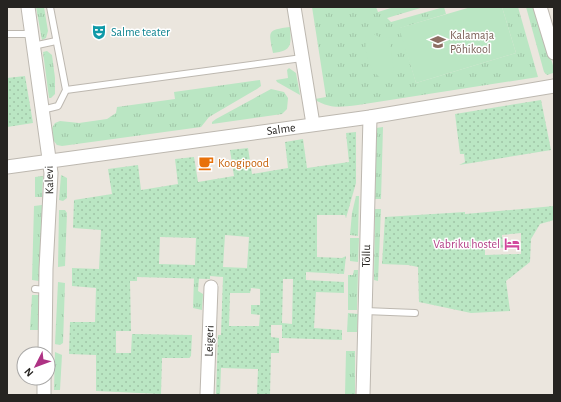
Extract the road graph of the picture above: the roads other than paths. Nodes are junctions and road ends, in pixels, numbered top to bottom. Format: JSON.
{"nodes":[{"id":1,"x":28,"y":7,"type":"edge"},
{"id":2,"x":50,"y":7,"type":"edge"},
{"id":3,"x":294,"y":7,"type":"edge"},
{"id":4,"x":543,"y":8,"type":"edge"},
{"id":5,"x":7,"y":34,"type":"edge"},
{"id":6,"x":32,"y":40,"type":"junction"},
{"id":7,"x":56,"y":41,"type":"junction"},
{"id":8,"x":554,"y":53,"type":"edge"},
{"id":9,"x":302,"y":58,"type":"junction"},
{"id":10,"x":554,"y":86,"type":"edge"},
{"id":11,"x":66,"y":90,"type":"junction"},
{"id":12,"x":42,"y":110,"type":"junction"},
{"id":13,"x":370,"y":116,"type":"junction"},
{"id":14,"x":313,"y":124,"type":"junction"},
{"id":15,"x":49,"y":162,"type":"junction"},
{"id":16,"x":7,"y":167,"type":"edge"},
{"id":17,"x":214,"y":284,"type":"dead end"},
{"id":18,"x":365,"y":311,"type":"junction"},
{"id":19,"x":415,"y":313,"type":"dead end"},
{"id":20,"x":44,"y":346,"type":"edge"},
{"id":21,"x":207,"y":395,"type":"edge"},
{"id":22,"x":363,"y":395,"type":"edge"}],
"edges":[{"from":1,"to":6,"type":"street","name":"Kalevi"},
{"from":2,"to":7,"type":"lane"},
{"from":3,"to":9,"type":"street"},
{"from":4,"to":8,"type":"street"},
{"from":5,"to":6,"type":"lane"},
{"from":6,"to":7,"type":"lane"},
{"from":6,"to":12,"type":"street","name":"Kalevi"},
{"from":7,"to":11,"type":"lane"},
{"from":9,"to":11,"type":"lane"},
{"from":9,"to":14,"type":"street"},
{"from":10,"to":13,"type":"street","name":"Salme"},
{"from":11,"to":12,"type":"lane"},
{"from":12,"to":15,"type":"street","name":"Kalevi"},
{"from":13,"to":14,"type":"street","name":"Salme"},
{"from":13,"to":18,"type":"street","name":"Tõllu"},
{"from":14,"to":15,"type":"street","name":"Salme"},
{"from":15,"to":16,"type":"street","name":"Salme"},
{"from":15,"to":20,"type":"street","name":"Kalevi"},
{"from":17,"to":21,"type":"street","name":"Leigeri"},
{"from":18,"to":19,"type":"lane"},
{"from":18,"to":22,"type":"street","name":"Tõllu"}]}
